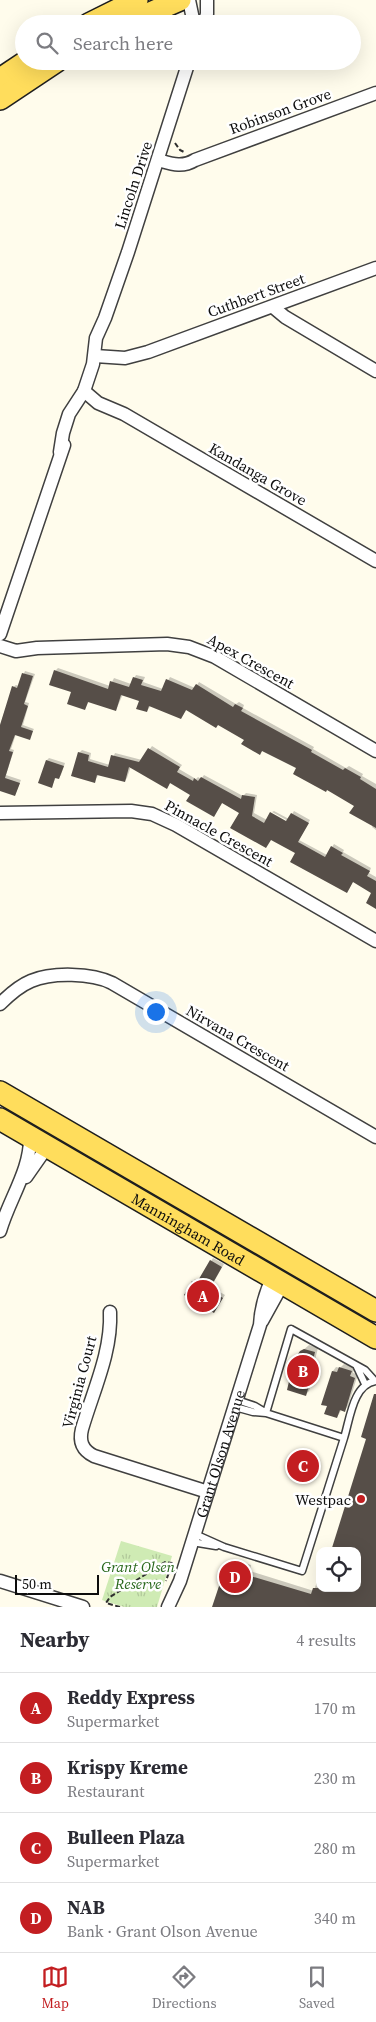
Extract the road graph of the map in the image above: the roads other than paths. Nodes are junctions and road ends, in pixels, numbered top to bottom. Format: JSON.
{"nodes":[{"id":1,"x":138,"y":0,"type":"edge"},
{"id":2,"x":180,"y":0,"type":"edge"},
{"id":3,"x":189,"y":0,"type":"edge"},
{"id":4,"x":207,"y":0,"type":"edge"},
{"id":5,"x":107,"y":15,"type":"edge"},
{"id":6,"x":146,"y":15,"type":"edge"},
{"id":7,"x":192,"y":15,"type":"edge"},
{"id":8,"x":207,"y":15,"type":"edge"},
{"id":9,"x":15,"y":69,"type":"edge"},
{"id":10,"x":44,"y":70,"type":"edge"},
{"id":11,"x":185,"y":70,"type":"edge"},
{"id":12,"x":0,"y":79,"type":"edge"},
{"id":13,"x":376,"y":93,"type":"edge"},
{"id":14,"x":0,"y":99,"type":"edge"},
{"id":15,"x":159,"y":156,"type":"junction"},
{"id":16,"x":376,"y":268,"type":"edge"},
{"id":17,"x":273,"y":307,"type":"junction"},
{"id":18,"x":99,"y":357,"type":"junction"},
{"id":19,"x":376,"y":371,"type":"edge"},
{"id":20,"x":88,"y":394,"type":"junction"},
{"id":21,"x":376,"y":561,"type":"edge"},
{"id":22,"x":0,"y":636,"type":"edge"},
{"id":23,"x":0,"y":646,"type":"edge"},
{"id":24,"x":37,"y":648,"type":"junction"},
{"id":25,"x":376,"y":751,"type":"edge"},
{"id":26,"x":0,"y":813,"type":"edge"},
{"id":27,"x":376,"y":942,"type":"edge"},
{"id":28,"x":0,"y":1004,"type":"edge"},
{"id":29,"x":0,"y":1092,"type":"edge"},
{"id":30,"x":0,"y":1103,"type":"edge"},
{"id":31,"x":0,"y":1119,"type":"edge"},
{"id":32,"x":376,"y":1137,"type":"edge"},
{"id":33,"x":39,"y":1142,"type":"junction"},
{"id":34,"x":18,"y":1186,"type":"junction"},
{"id":35,"x":0,"y":1231,"type":"edge"},
{"id":36,"x":291,"y":1261,"type":"junction"},
{"id":37,"x":278,"y":1280,"type":"junction"},
{"id":38,"x":376,"y":1311,"type":"edge"},
{"id":39,"x":110,"y":1312,"type":"dead end"},
{"id":40,"x":376,"y":1338,"type":"edge"},
{"id":41,"x":357,"y":1367,"type":"junction"},
{"id":42,"x":376,"y":1381,"type":"edge"},
{"id":43,"x":365,"y":1384,"type":"junction"},
{"id":44,"x":236,"y":1403,"type":"junction"},
{"id":45,"x":266,"y":1413,"type":"junction"},
{"id":46,"x":344,"y":1438,"type":"junction"},
{"id":47,"x":208,"y":1492,"type":"junction"},
{"id":48,"x":194,"y":1538,"type":"junction"},
{"id":49,"x":0,"y":1581,"type":"edge"},
{"id":50,"x":180,"y":1581,"type":"junction"},
{"id":51,"x":83,"y":1607,"type":"edge"},
{"id":52,"x":168,"y":1607,"type":"edge"},
{"id":53,"x":176,"y":1607,"type":"edge"}],
"edges":[{"from":1,"to":5,"type":"main road"},
{"from":2,"to":6,"type":"main road"},
{"from":3,"to":7,"type":"street"},
{"from":4,"to":8,"type":"street"},
{"from":9,"to":12,"type":"main road"},
{"from":10,"to":14,"type":"main road"},
{"from":11,"to":15,"type":"street","name":"Lincoln Drive"},
{"from":13,"to":15,"type":"street","name":"Robinson Grove"},
{"from":15,"to":18,"type":"street","name":"Lincoln Drive"},
{"from":16,"to":17,"type":"street","name":"Cuthbert Street"},
{"from":17,"to":18,"type":"street","name":"Cuthbert Street"},
{"from":17,"to":19,"type":"street"},
{"from":18,"to":20,"type":"street","name":"Lincoln Drive"},
{"from":20,"to":21,"type":"street","name":"Kandanga Grove"},
{"from":20,"to":22,"type":"street","name":"Lincoln Drive"},
{"from":22,"to":24,"type":"street","name":"Apex Crescent"},
{"from":23,"to":24,"type":"street","name":"Apex Crescent"},
{"from":24,"to":25,"type":"street","name":"Apex Crescent"},
{"from":26,"to":27,"type":"street","name":"Pinnacle Crescent"},
{"from":28,"to":32,"type":"street","name":"Nirvana Crescent"},
{"from":29,"to":36,"type":"main road","name":"Manningham Road"},
{"from":30,"to":33,"type":"main road"},
{"from":31,"to":33,"type":"main road","name":"Manningham Road"},
{"from":33,"to":34,"type":"street"},
{"from":33,"to":34,"type":"street"},
{"from":33,"to":37,"type":"main road","name":"Manningham Road"},
{"from":34,"to":35,"type":"street"},
{"from":36,"to":37,"type":"main road","name":"Grant Olson Avenue"},
{"from":36,"to":38,"type":"main road","name":"Manningham Road"},
{"from":37,"to":40,"type":"main road","name":"Manningham Road"},
{"from":37,"to":44,"type":"street","name":"Grant Olson Avenue"},
{"from":39,"to":47,"type":"street","name":"Virginia Court"},
{"from":41,"to":42,"type":"lane"},
{"from":41,"to":43,"type":"lane"},
{"from":41,"to":45,"type":"lane"},
{"from":42,"to":43,"type":"lane"},
{"from":43,"to":46,"type":"lane"},
{"from":44,"to":45,"type":"lane"},
{"from":44,"to":47,"type":"street","name":"Grant Olson Avenue"},
{"from":45,"to":46,"type":"lane"},
{"from":46,"to":48,"type":"lane"},
{"from":47,"to":48,"type":"street","name":"Grant Olson Avenue"},
{"from":48,"to":50,"type":"street","name":"Grant Olson Avenue"},
{"from":49,"to":51,"type":"street"},
{"from":50,"to":52,"type":"street","name":"Grant Olson Avenue"},
{"from":50,"to":53,"type":"street","name":"Grant Olson Avenue"}]}
